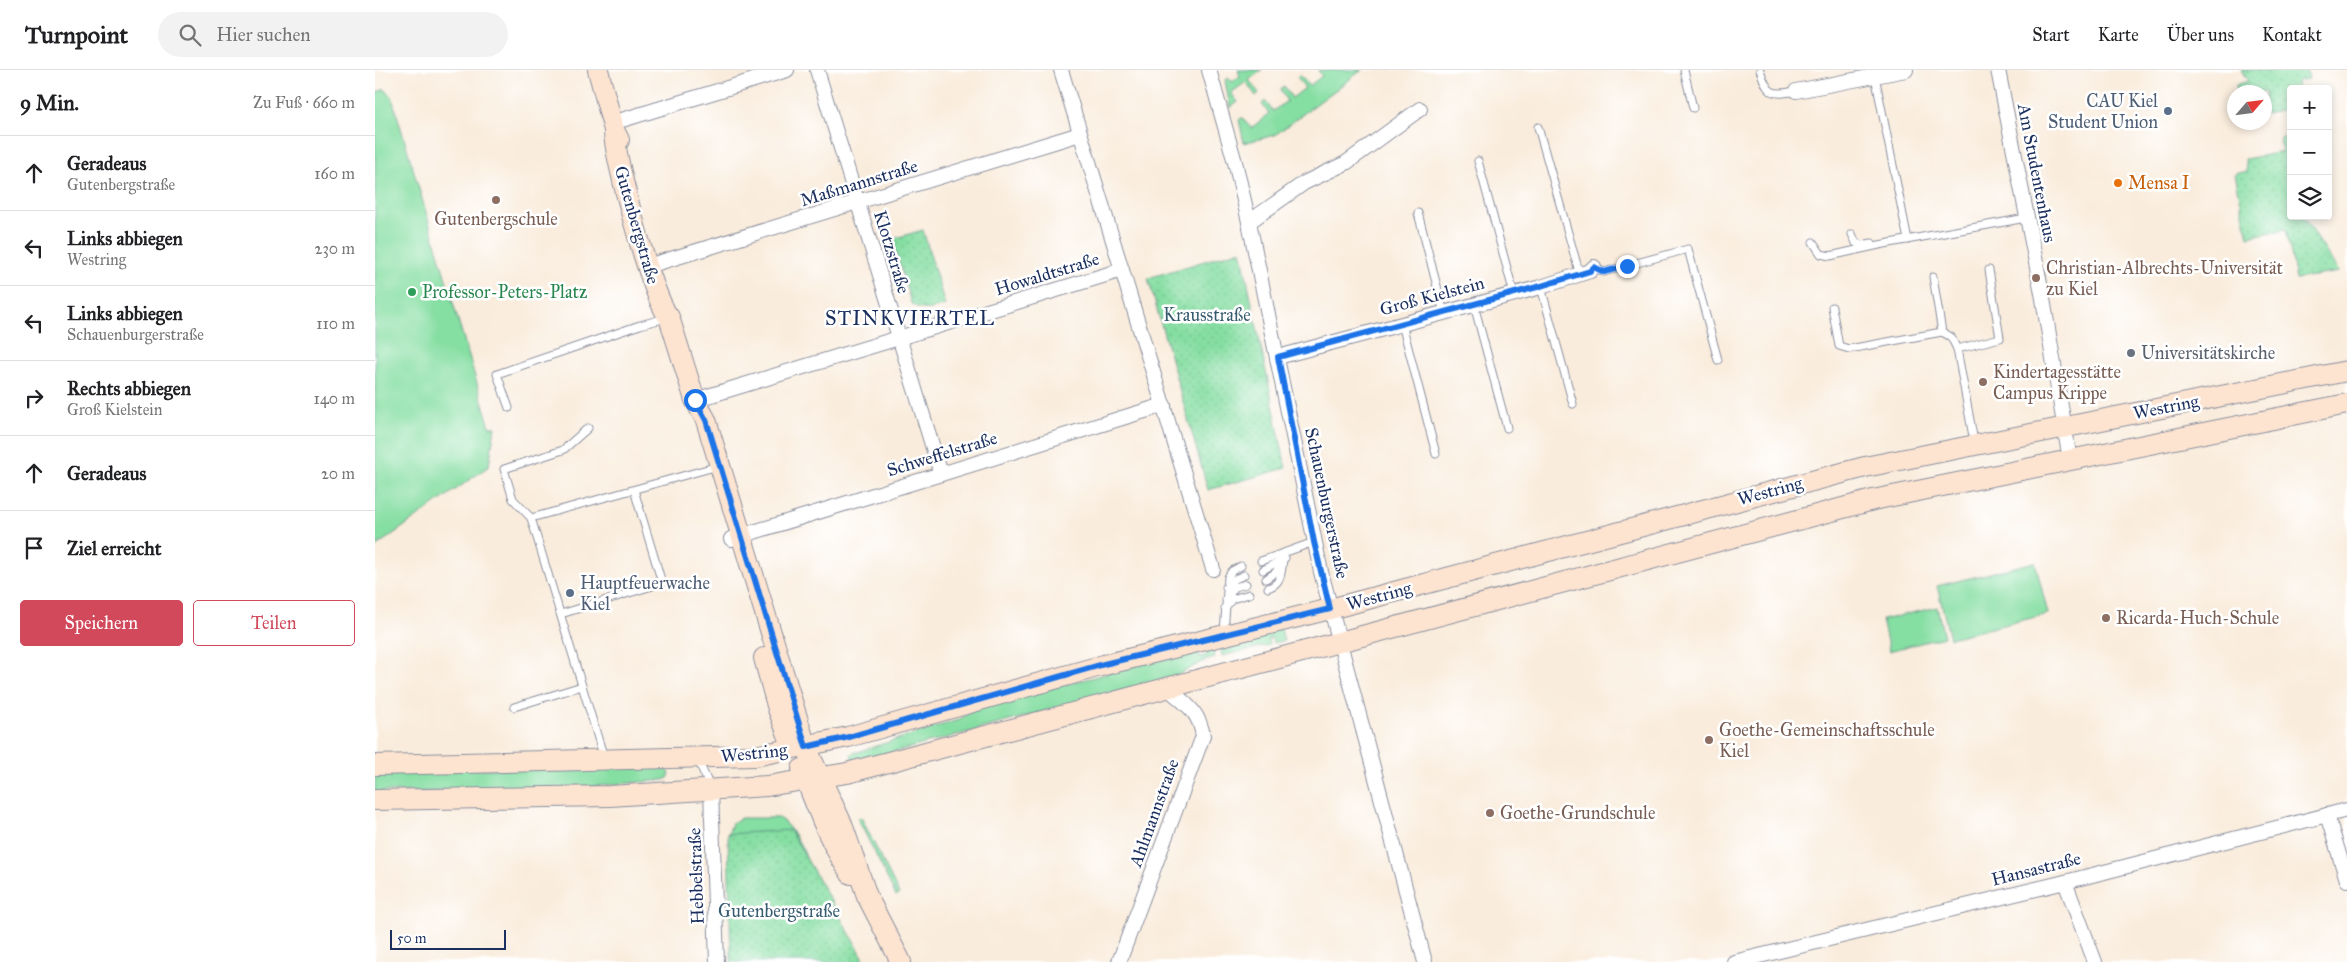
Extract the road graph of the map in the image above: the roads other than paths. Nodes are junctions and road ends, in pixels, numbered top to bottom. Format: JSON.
{"nodes":[{"id":1,"x":598,"y":70,"type":"edge"},
{"id":2,"x":787,"y":70,"type":"edge"},
{"id":3,"x":817,"y":70,"type":"edge"},
{"id":4,"x":1061,"y":70,"type":"edge"},
{"id":5,"x":1209,"y":70,"type":"edge"},
{"id":6,"x":1684,"y":70,"type":"edge"},
{"id":7,"x":1760,"y":70,"type":"edge"},
{"id":8,"x":1906,"y":70,"type":"edge"},
{"id":9,"x":1998,"y":70,"type":"edge"},
{"id":10,"x":1875,"y":76,"type":"junction"},
{"id":11,"x":1796,"y":92,"type":"joint"},
{"id":12,"x":1693,"y":108,"type":"dead end"},
{"id":13,"x":1419,"y":109,"type":"dead end"},
{"id":14,"x":613,"y":127,"type":"junction"},
{"id":15,"x":1538,"y":127,"type":"dead end"},
{"id":16,"x":1081,"y":134,"type":"junction"},
{"id":17,"x":1478,"y":161,"type":"dead end"},
{"id":18,"x":858,"y":203,"type":"junction"},
{"id":19,"x":1418,"y":213,"type":"dead end"},
{"id":20,"x":2026,"y":218,"type":"junction"},
{"id":21,"x":1249,"y":222,"type":"junction"},
{"id":22,"x":1852,"y":234,"type":"dead end"},
{"id":23,"x":1908,"y":240,"type":"junction"},
{"id":24,"x":1813,"y":242,"type":"dead end"},
{"id":25,"x":1879,"y":245,"type":"junction"},
{"id":26,"x":653,"y":265,"type":"junction"},
{"id":27,"x":1594,"y":267,"type":"joint"},
{"id":28,"x":1122,"y":270,"type":"junction"},
{"id":29,"x":1989,"y":270,"type":"dead end"},
{"id":30,"x":1580,"y":275,"type":"junction"},
{"id":31,"x":1933,"y":277,"type":"dead end"},
{"id":32,"x":1541,"y":286,"type":"junction"},
{"id":33,"x":1514,"y":294,"type":"junction"},
{"id":34,"x":1475,"y":305,"type":"junction"},
{"id":35,"x":1832,"y":307,"type":"dead end"},
{"id":36,"x":1444,"y":313,"type":"junction"},
{"id":37,"x":669,"y":317,"type":"junction"},
{"id":38,"x":1402,"y":324,"type":"junction"},
{"id":39,"x":1942,"y":332,"type":"junction"},
{"id":40,"x":899,"y":339,"type":"junction"},
{"id":41,"x":1957,"y":349,"type":"junction"},
{"id":42,"x":1278,"y":357,"type":"junction"},
{"id":43,"x":1719,"y":360,"type":"dead end"},
{"id":44,"x":2347,"y":371,"type":"edge"},
{"id":45,"x":695,"y":400,"type":"junction"},
{"id":46,"x":1573,"y":404,"type":"dead end"},
{"id":47,"x":2347,"y":404,"type":"edge"},
{"id":48,"x":1164,"y":405,"type":"junction"},
{"id":49,"x":509,"y":408,"type":"dead end"},
{"id":50,"x":2065,"y":427,"type":"junction"},
{"id":51,"x":588,"y":428,"type":"dead end"},
{"id":52,"x":1507,"y":428,"type":"dead end"},
{"id":53,"x":1974,"y":445,"type":"junction"},
{"id":54,"x":1436,"y":454,"type":"dead end"},
{"id":55,"x":2070,"y":460,"type":"junction"},
{"id":56,"x":711,"y":468,"type":"junction"},
{"id":57,"x":941,"y":474,"type":"junction"},
{"id":58,"x":634,"y":490,"type":"junction"},
{"id":59,"x":531,"y":518,"type":"junction"},
{"id":60,"x":736,"y":538,"type":"junction"},
{"id":61,"x":1314,"y":542,"type":"junction"},
{"id":62,"x":1291,"y":552,"type":"junction"},
{"id":63,"x":1283,"y":560,"type":"junction"},
{"id":64,"x":1261,"y":561,"type":"dead end"},
{"id":65,"x":1241,"y":566,"type":"dead end"},
{"id":66,"x":1213,"y":569,"type":"dead end"},
{"id":67,"x":1263,"y":570,"type":"dead end"},
{"id":68,"x":1244,"y":575,"type":"dead end"},
{"id":69,"x":1266,"y":579,"type":"dead end"},
{"id":70,"x":1246,"y":584,"type":"dead end"},
{"id":71,"x":1226,"y":587,"type":"junction"},
{"id":72,"x":1268,"y":588,"type":"dead end"},
{"id":73,"x":1249,"y":594,"type":"dead end"},
{"id":74,"x":1226,"y":599,"type":"junction"},
{"id":75,"x":1225,"y":608,"type":"junction"},
{"id":76,"x":1330,"y":609,"type":"junction"},
{"id":77,"x":561,"y":614,"type":"junction"},
{"id":78,"x":1224,"y":636,"type":"junction"},
{"id":79,"x":1339,"y":641,"type":"junction"},
{"id":80,"x":583,"y":686,"type":"junction"},
{"id":81,"x":1167,"y":688,"type":"junction"},
{"id":82,"x":514,"y":707,"type":"dead end"},
{"id":83,"x":800,"y":748,"type":"junction"},
{"id":84,"x":697,"y":758,"type":"junction"},
{"id":85,"x":605,"y":760,"type":"junction"},
{"id":86,"x":375,"y":766,"type":"edge"},
{"id":87,"x":814,"y":779,"type":"junction"},
{"id":88,"x":711,"y":789,"type":"junction"},
{"id":89,"x":375,"y":800,"type":"edge"},
{"id":90,"x":2347,"y":810,"type":"edge"},
{"id":91,"x":2327,"y":815,"type":"junction"},
{"id":92,"x":2347,"y":880,"type":"edge"},
{"id":93,"x":2065,"y":882,"type":"junction"},
{"id":94,"x":717,"y":962,"type":"edge"},
{"id":95,"x":901,"y":962,"type":"edge"},
{"id":96,"x":1119,"y":962,"type":"edge"},
{"id":97,"x":1425,"y":962,"type":"edge"},
{"id":98,"x":1733,"y":962,"type":"edge"},
{"id":99,"x":2095,"y":962,"type":"edge"}],
"edges":[{"from":1,"to":14,"type":"main road","name":"Gutenbergstraße"},
{"from":2,"to":14,"type":"street"},
{"from":3,"to":18,"type":"street","name":"Klotzstraße"},
{"from":4,"to":16,"type":"street"},
{"from":5,"to":21,"type":"street","name":"Schauenburgerstraße"},
{"from":6,"to":12,"type":"lane"},
{"from":7,"to":11,"type":"lane"},
{"from":8,"to":10,"type":"street"},
{"from":9,"to":20,"type":"street","name":"Am Studentenhaus"},
{"from":10,"to":11,"type":"street"},
{"from":10,"to":23,"type":"lane"},
{"from":13,"to":21,"type":"street"},
{"from":14,"to":26,"type":"main road","name":"Gutenbergstraße"},
{"from":15,"to":30,"type":"lane"},
{"from":16,"to":18,"type":"street","name":"Maßmannstraße"},
{"from":16,"to":28,"type":"street"},
{"from":17,"to":33,"type":"lane"},
{"from":18,"to":26,"type":"street","name":"Maßmannstraße"},
{"from":18,"to":40,"type":"street","name":"Klotzstraße"},
{"from":19,"to":36,"type":"lane"},
{"from":20,"to":23,"type":"lane"},
{"from":20,"to":50,"type":"street","name":"Am Studentenhaus"},
{"from":21,"to":42,"type":"street","name":"Schauenburgerstraße"},
{"from":22,"to":25,"type":"lane"},
{"from":23,"to":25,"type":"lane"},
{"from":24,"to":25,"type":"lane"},
{"from":26,"to":37,"type":"main road","name":"Gutenbergstraße"},
{"from":27,"to":30,"type":"street","name":"Groß Kielstein"},
{"from":27,"to":43,"type":"lane"},
{"from":28,"to":40,"type":"street","name":"Howaldtstraße"},
{"from":28,"to":48,"type":"street"},
{"from":29,"to":41,"type":"lane"},
{"from":30,"to":32,"type":"street","name":"Groß Kielstein"},
{"from":31,"to":39,"type":"lane"},
{"from":32,"to":33,"type":"street","name":"Groß Kielstein"},
{"from":32,"to":46,"type":"lane"},
{"from":33,"to":34,"type":"street","name":"Groß Kielstein"},
{"from":34,"to":36,"type":"street","name":"Groß Kielstein"},
{"from":34,"to":52,"type":"lane"},
{"from":35,"to":39,"type":"lane"},
{"from":36,"to":38,"type":"street","name":"Groß Kielstein"},
{"from":37,"to":45,"type":"main road","name":"Gutenbergstraße"},
{"from":37,"to":49,"type":"lane"},
{"from":38,"to":42,"type":"street","name":"Groß Kielstein"},
{"from":38,"to":54,"type":"lane"},
{"from":39,"to":41,"type":"lane"},
{"from":40,"to":45,"type":"street","name":"Howaldtstraße"},
{"from":40,"to":57,"type":"street","name":"Klotzstraße"},
{"from":41,"to":53,"type":"lane"},
{"from":42,"to":61,"type":"street","name":"Schauenburgerstraße"},
{"from":44,"to":50,"type":"main road","name":"Westring"},
{"from":45,"to":56,"type":"main road","name":"Gutenbergstraße"},
{"from":45,"to":60,"type":"main road","name":"Gutenbergstraße"},
{"from":47,"to":55,"type":"main road","name":"Westring"},
{"from":48,"to":57,"type":"street","name":"Schweffelstraße"},
{"from":48,"to":66,"type":"street"},
{"from":50,"to":53,"type":"main road","name":"Westring"},
{"from":50,"to":55,"type":"street","name":"Am Studentenhaus"},
{"from":51,"to":59,"type":"lane"},
{"from":53,"to":76,"type":"main road","name":"Westring"},
{"from":55,"to":79,"type":"main road","name":"Westring"},
{"from":56,"to":58,"type":"lane"},
{"from":56,"to":60,"type":"main road","name":"Gutenbergstraße"},
{"from":57,"to":60,"type":"street","name":"Schweffelstraße"},
{"from":58,"to":59,"type":"lane"},
{"from":58,"to":77,"type":"lane"},
{"from":59,"to":77,"type":"lane"},
{"from":60,"to":83,"type":"main road","name":"Gutenbergstraße"},
{"from":61,"to":62,"type":"lane"},
{"from":61,"to":76,"type":"street","name":"Schauenburgerstraße"},
{"from":62,"to":63,"type":"lane"},
{"from":62,"to":64,"type":"lane"},
{"from":63,"to":67,"type":"lane"},
{"from":63,"to":69,"type":"lane"},
{"from":63,"to":72,"type":"lane"},
{"from":65,"to":71,"type":"lane"},
{"from":68,"to":71,"type":"lane"},
{"from":70,"to":74,"type":"lane"},
{"from":71,"to":74,"type":"lane"},
{"from":73,"to":75,"type":"lane"},
{"from":74,"to":75,"type":"lane"},
{"from":75,"to":78,"type":"lane"},
{"from":76,"to":78,"type":"main road","name":"Westring"},
{"from":76,"to":79,"type":"street","name":"Schauenburgerstraße"},
{"from":77,"to":80,"type":"lane"},
{"from":78,"to":83,"type":"main road","name":"Westring"},
{"from":79,"to":81,"type":"main road","name":"Westring"},
{"from":79,"to":97,"type":"street","name":"Schauenburgerstraße"},
{"from":80,"to":82,"type":"lane"},
{"from":80,"to":85,"type":"lane"},
{"from":81,"to":87,"type":"main road","name":"Westring"},
{"from":81,"to":96,"type":"street","name":"Ahlmannstraße"},
{"from":83,"to":84,"type":"main road","name":"Westring"},
{"from":83,"to":87,"type":"main road","name":"Gutenbergstraße"},
{"from":84,"to":85,"type":"main road","name":"Westring"},
{"from":84,"to":88,"type":"lane"},
{"from":85,"to":86,"type":"main road","name":"Westring"},
{"from":87,"to":88,"type":"main road","name":"Westring"},
{"from":87,"to":95,"type":"main road","name":"Gutenbergstraße"},
{"from":88,"to":89,"type":"main road","name":"Westring"},
{"from":88,"to":94,"type":"street","name":"Hebbelstraße"},
{"from":90,"to":91,"type":"street","name":"Hansastraße"},
{"from":91,"to":92,"type":"street"},
{"from":91,"to":93,"type":"street","name":"Hansastraße"},
{"from":93,"to":98,"type":"street","name":"Hansastraße"},
{"from":93,"to":99,"type":"street"}]}
